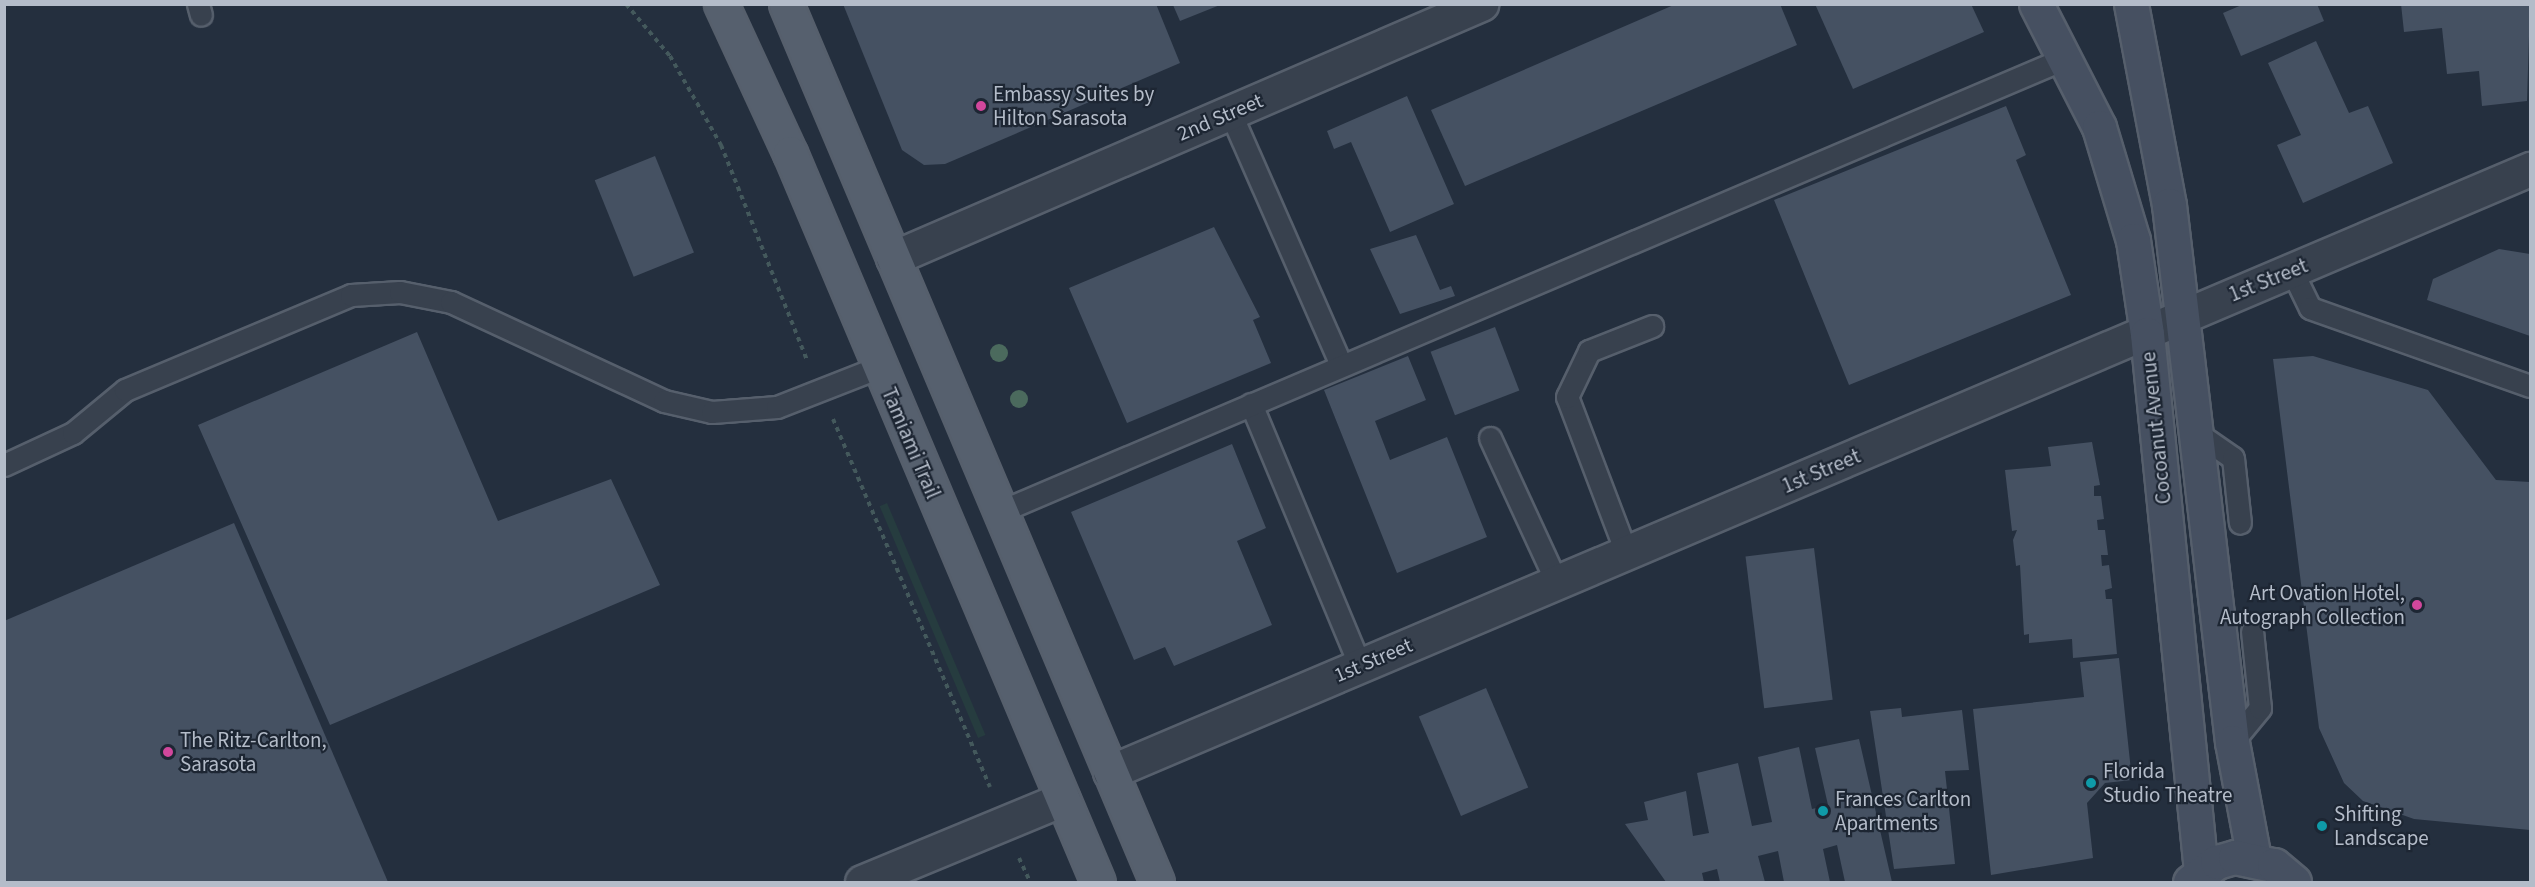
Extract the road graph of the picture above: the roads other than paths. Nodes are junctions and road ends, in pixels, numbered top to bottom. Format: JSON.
{"nodes":[{"id":1,"x":721,"y":4,"type":"edge"},
{"id":2,"x":786,"y":4,"type":"edge"},
{"id":3,"x":796,"y":4,"type":"edge"},
{"id":4,"x":1481,"y":4,"type":"edge"},
{"id":5,"x":2036,"y":4,"type":"edge"},
{"id":6,"x":2131,"y":4,"type":"edge"},
{"id":7,"x":804,"y":47,"type":"junction"},
{"id":8,"x":2061,"y":60,"type":"junction"},
{"id":9,"x":1230,"y":112,"type":"junction"},
{"id":10,"x":2530,"y":169,"type":"edge"},
{"id":11,"x":893,"y":258,"type":"junction"},
{"id":12,"x":2292,"y":271,"type":"junction"},
{"id":13,"x":2184,"y":314,"type":"junction"},
{"id":14,"x":1652,"y":326,"type":"dead end"},
{"id":15,"x":2147,"y":334,"type":"junction"},
{"id":16,"x":1341,"y":365,"type":"junction"},
{"id":17,"x":879,"y":367,"type":"junction"},
{"id":18,"x":2530,"y":386,"type":"edge"},
{"id":19,"x":1251,"y":404,"type":"junction"},
{"id":20,"x":2194,"y":431,"type":"junction"},
{"id":21,"x":1490,"y":438,"type":"dead end"},
{"id":22,"x":4,"y":465,"type":"edge"},
{"id":23,"x":999,"y":512,"type":"junction"},
{"id":24,"x":2240,"y":523,"type":"dead end"},
{"id":25,"x":1626,"y":552,"type":"junction"},
{"id":26,"x":1556,"y":581,"type":"junction"},
{"id":27,"x":2253,"y":631,"type":"dead end"},
{"id":28,"x":1359,"y":666,"type":"junction"},
{"id":29,"x":2232,"y":742,"type":"junction"},
{"id":30,"x":1110,"y":772,"type":"junction"},
{"id":31,"x":1062,"y":799,"type":"junction"},
{"id":32,"x":2253,"y":858,"type":"junction"},
{"id":33,"x":2196,"y":877,"type":"edge"},
{"id":34,"x":861,"y":882,"type":"edge"},
{"id":35,"x":1098,"y":882,"type":"edge"},
{"id":36,"x":1157,"y":882,"type":"edge"},
{"id":37,"x":2294,"y":882,"type":"edge"}],
"edges":[{"from":1,"to":17,"type":"main road","name":"Tamiami Trail"},
{"from":2,"to":7,"type":"main road"},
{"from":3,"to":7,"type":"main road"},
{"from":4,"to":9,"type":"street","name":"2nd Street"},
{"from":5,"to":8,"type":"street","name":"Cocoanut Avenue"},
{"from":6,"to":13,"type":"street","name":"Cocoanut Avenue"},
{"from":7,"to":11,"type":"main road"},
{"from":8,"to":15,"type":"street","name":"Cocoanut Avenue"},
{"from":8,"to":16,"type":"lane"},
{"from":9,"to":11,"type":"street","name":"2nd Street"},
{"from":9,"to":16,"type":"lane"},
{"from":10,"to":12,"type":"street","name":"1st Street"},
{"from":11,"to":23,"type":"main road"},
{"from":12,"to":13,"type":"street","name":"1st Street"},
{"from":12,"to":18,"type":"lane"},
{"from":13,"to":15,"type":"street","name":"1st Street"},
{"from":13,"to":20,"type":"street","name":"Cocoanut Avenue"},
{"from":14,"to":25,"type":"lane"},
{"from":15,"to":25,"type":"street","name":"1st Street"},
{"from":15,"to":33,"type":"street","name":"Cocoanut Avenue"},
{"from":16,"to":19,"type":"lane"},
{"from":17,"to":22,"type":"lane"},
{"from":17,"to":31,"type":"main road","name":"Tamiami Trail"},
{"from":19,"to":23,"type":"lane"},
{"from":19,"to":28,"type":"lane"},
{"from":20,"to":24,"type":"lane"},
{"from":20,"to":29,"type":"street","name":"Cocoanut Avenue"},
{"from":21,"to":26,"type":"lane"},
{"from":23,"to":30,"type":"main road"},
{"from":25,"to":26,"type":"street","name":"1st Street"},
{"from":26,"to":28,"type":"street","name":"1st Street"},
{"from":27,"to":29,"type":"lane"},
{"from":28,"to":30,"type":"street","name":"1st Street"},
{"from":29,"to":32,"type":"street","name":"Cocoanut Avenue"},
{"from":30,"to":36,"type":"main road"},
{"from":31,"to":34,"type":"street"},
{"from":31,"to":35,"type":"main road","name":"Tamiami Trail"},
{"from":32,"to":33,"type":"street"},
{"from":32,"to":37,"type":"street"}]}
